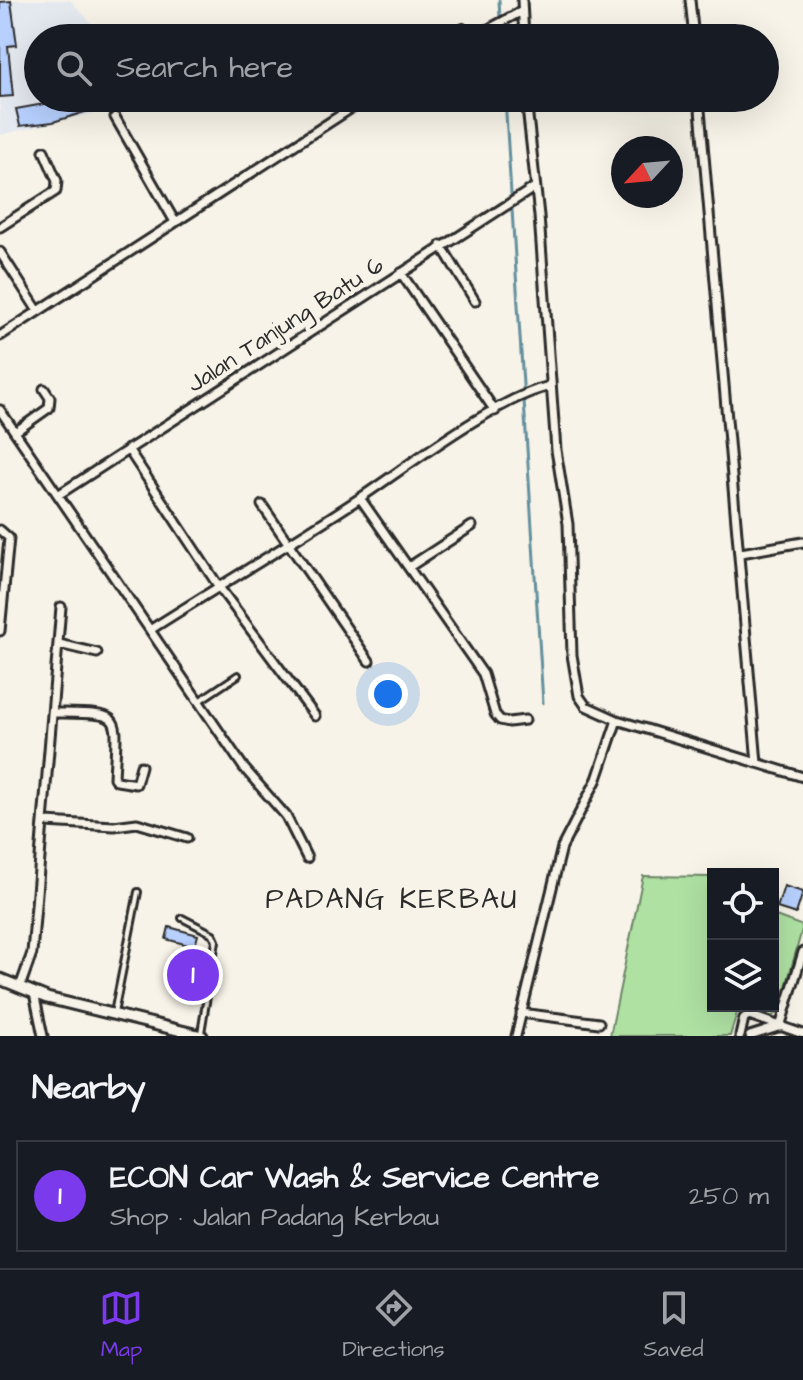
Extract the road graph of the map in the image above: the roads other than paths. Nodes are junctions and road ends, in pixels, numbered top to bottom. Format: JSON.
{"nodes":[{"id":1,"x":522,"y":0,"type":"edge"},
{"id":2,"x":690,"y":0,"type":"edge"},
{"id":3,"x":518,"y":13,"type":"junction"},
{"id":4,"x":497,"y":24,"type":"edge"},
{"id":5,"x":521,"y":24,"type":"edge"},
{"id":6,"x":693,"y":24,"type":"edge"},
{"id":7,"x":345,"y":112,"type":"edge"},
{"id":8,"x":527,"y":112,"type":"edge"},
{"id":9,"x":700,"y":112,"type":"edge"},
{"id":10,"x":115,"y":117,"type":"dead end"},
{"id":11,"x":44,"y":151,"type":"dead end"},
{"id":12,"x":535,"y":187,"type":"junction"},
{"id":13,"x":175,"y":222,"type":"junction"},
{"id":14,"x":0,"y":227,"type":"edge"},
{"id":15,"x":441,"y":245,"type":"junction"},
{"id":16,"x":0,"y":252,"type":"edge"},
{"id":17,"x":401,"y":273,"type":"junction"},
{"id":18,"x":475,"y":301,"type":"dead end"},
{"id":19,"x":38,"y":311,"type":"junction"},
{"id":20,"x":0,"y":336,"type":"edge"},
{"id":21,"x":550,"y":386,"type":"junction"},
{"id":22,"x":44,"y":389,"type":"dead end"},
{"id":23,"x":0,"y":410,"type":"edge"},
{"id":24,"x":495,"y":411,"type":"junction"},
{"id":25,"x":15,"y":432,"type":"junction"},
{"id":26,"x":128,"y":449,"type":"junction"},
{"id":27,"x":58,"y":495,"type":"junction"},
{"id":28,"x":360,"y":498,"type":"junction"},
{"id":29,"x":262,"y":505,"type":"dead end"},
{"id":30,"x":472,"y":526,"type":"dead end"},
{"id":31,"x":0,"y":530,"type":"edge"},
{"id":32,"x":803,"y":542,"type":"edge"},
{"id":33,"x":289,"y":545,"type":"junction"},
{"id":34,"x":746,"y":552,"type":"junction"},
{"id":35,"x":409,"y":567,"type":"junction"},
{"id":36,"x":219,"y":587,"type":"junction"},
{"id":37,"x":61,"y":607,"type":"dead end"},
{"id":38,"x":150,"y":630,"type":"junction"},
{"id":39,"x":0,"y":631,"type":"edge"},
{"id":40,"x":59,"y":644,"type":"junction"},
{"id":41,"x":97,"y":653,"type":"dead end"},
{"id":42,"x":369,"y":661,"type":"dead end"},
{"id":43,"x":238,"y":675,"type":"dead end"},
{"id":44,"x":199,"y":701,"type":"junction"},
{"id":45,"x":54,"y":713,"type":"junction"},
{"id":46,"x":315,"y":716,"type":"dead end"},
{"id":47,"x":525,"y":720,"type":"dead end"},
{"id":48,"x":617,"y":720,"type":"junction"},
{"id":49,"x":757,"y":763,"type":"junction"},
{"id":50,"x":141,"y":766,"type":"dead end"},
{"id":51,"x":803,"y":777,"type":"edge"},
{"id":52,"x":46,"y":822,"type":"junction"},
{"id":53,"x":187,"y":838,"type":"dead end"},
{"id":54,"x":307,"y":858,"type":"dead end"},
{"id":55,"x":138,"y":892,"type":"dead end"},
{"id":56,"x":182,"y":918,"type":"dead end"},
{"id":57,"x":803,"y":952,"type":"edge"},
{"id":58,"x":0,"y":979,"type":"edge"},
{"id":59,"x":20,"y":987,"type":"junction"},
{"id":60,"x":34,"y":993,"type":"junction"},
{"id":61,"x":114,"y":1013,"type":"junction"},
{"id":62,"x":521,"y":1013,"type":"junction"},
{"id":63,"x":599,"y":1023,"type":"dead end"},
{"id":64,"x":780,"y":1027,"type":"junction"},
{"id":65,"x":803,"y":1034,"type":"edge"},
{"id":66,"x":43,"y":1036,"type":"edge"},
{"id":67,"x":201,"y":1036,"type":"edge"},
{"id":68,"x":516,"y":1036,"type":"edge"},
{"id":69,"x":740,"y":1036,"type":"edge"},
{"id":70,"x":750,"y":1036,"type":"edge"}],
"edges":[{"from":1,"to":3,"type":"street"},
{"from":2,"to":6,"type":"street"},
{"from":3,"to":4,"type":"street"},
{"from":3,"to":5,"type":"street"},
{"from":7,"to":13,"type":"street"},
{"from":8,"to":12,"type":"street"},
{"from":9,"to":34,"type":"street"},
{"from":10,"to":13,"type":"street"},
{"from":11,"to":14,"type":"street"},
{"from":12,"to":15,"type":"street","name":"Jalan Tanjung Batu 6"},
{"from":12,"to":21,"type":"street"},
{"from":13,"to":19,"type":"street"},
{"from":15,"to":17,"type":"street","name":"Jalan Tanjung Batu 6"},
{"from":15,"to":18,"type":"street"},
{"from":16,"to":19,"type":"street"},
{"from":17,"to":24,"type":"street"},
{"from":17,"to":26,"type":"street","name":"Jalan Tanjung Batu 6"},
{"from":19,"to":20,"type":"street"},
{"from":21,"to":24,"type":"street"},
{"from":21,"to":48,"type":"street"},
{"from":22,"to":25,"type":"street"},
{"from":23,"to":25,"type":"street"},
{"from":24,"to":28,"type":"street"},
{"from":25,"to":27,"type":"street"},
{"from":26,"to":27,"type":"street","name":"Jalan Tanjung Batu 6"},
{"from":26,"to":36,"type":"street"},
{"from":27,"to":38,"type":"street"},
{"from":28,"to":33,"type":"street"},
{"from":28,"to":35,"type":"street"},
{"from":29,"to":33,"type":"street"},
{"from":30,"to":35,"type":"street"},
{"from":31,"to":39,"type":"street"},
{"from":32,"to":34,"type":"street"},
{"from":33,"to":36,"type":"street"},
{"from":33,"to":42,"type":"street"},
{"from":34,"to":49,"type":"street"},
{"from":35,"to":47,"type":"street"},
{"from":36,"to":38,"type":"street"},
{"from":36,"to":46,"type":"street"},
{"from":37,"to":40,"type":"street"},
{"from":38,"to":44,"type":"street"},
{"from":40,"to":41,"type":"street"},
{"from":40,"to":45,"type":"street"},
{"from":43,"to":44,"type":"lane"},
{"from":44,"to":54,"type":"street"},
{"from":45,"to":50,"type":"street"},
{"from":45,"to":52,"type":"street"},
{"from":48,"to":49,"type":"street"},
{"from":48,"to":62,"type":"street"},
{"from":49,"to":51,"type":"street"},
{"from":52,"to":53,"type":"street"},
{"from":52,"to":59,"type":"street"},
{"from":55,"to":61,"type":"lane"},
{"from":56,"to":67,"type":"lane"},
{"from":57,"to":64,"type":"street"},
{"from":58,"to":59,"type":"street"},
{"from":59,"to":60,"type":"street"},
{"from":60,"to":61,"type":"street"},
{"from":60,"to":66,"type":"street"},
{"from":61,"to":67,"type":"street"},
{"from":62,"to":63,"type":"street"},
{"from":62,"to":68,"type":"street"},
{"from":64,"to":65,"type":"street"},
{"from":64,"to":69,"type":"street"},
{"from":64,"to":70,"type":"street"}]}
